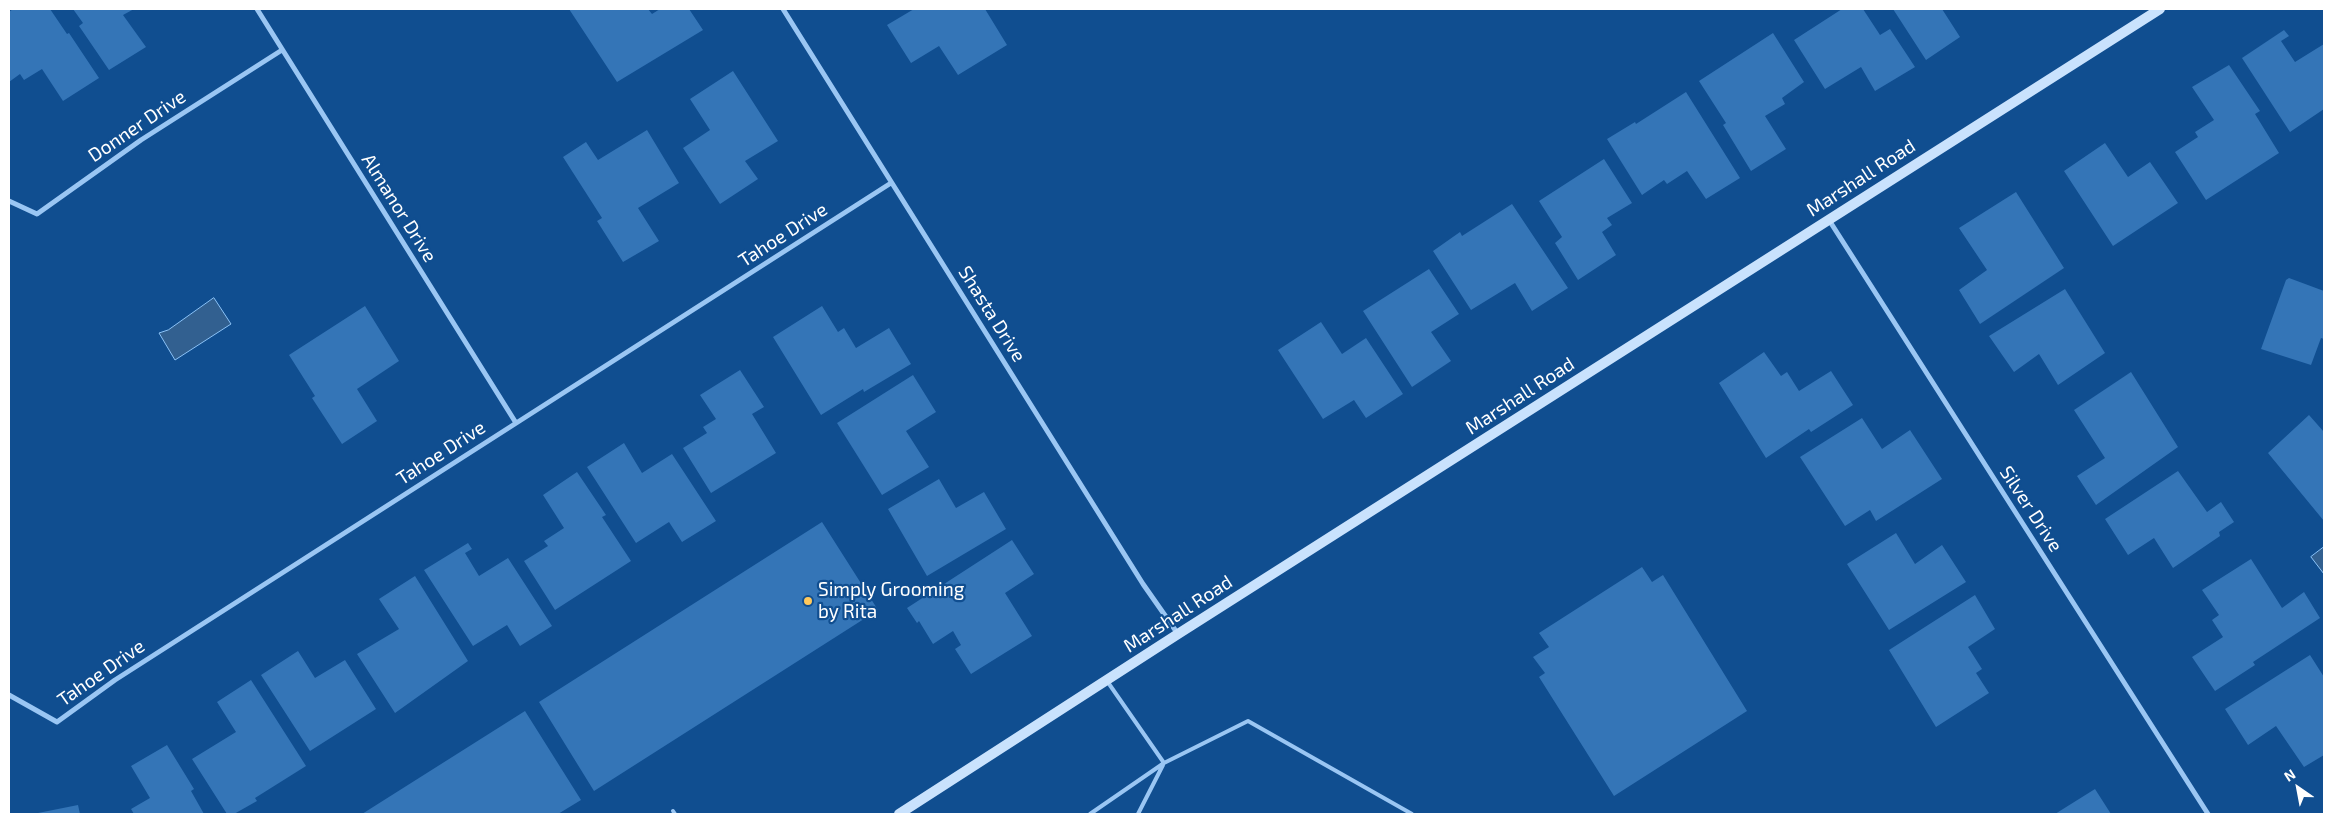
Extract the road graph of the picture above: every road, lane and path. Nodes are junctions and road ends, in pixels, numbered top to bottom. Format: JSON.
{"nodes":[{"id":1,"x":257,"y":9,"type":"edge"},
{"id":2,"x":783,"y":9,"type":"edge"},
{"id":3,"x":2160,"y":9,"type":"edge"},
{"id":4,"x":282,"y":50,"type":"junction"},
{"id":5,"x":892,"y":183,"type":"junction"},
{"id":6,"x":9,"y":201,"type":"edge"},
{"id":7,"x":1829,"y":220,"type":"junction"},
{"id":8,"x":516,"y":423,"type":"junction"},
{"id":9,"x":1178,"y":634,"type":"junction"},
{"id":10,"x":1107,"y":681,"type":"junction"},
{"id":11,"x":9,"y":695,"type":"edge"},
{"id":12,"x":1164,"y":764,"type":"junction"},
{"id":13,"x":899,"y":814,"type":"edge"},
{"id":14,"x":1090,"y":814,"type":"edge"},
{"id":15,"x":1138,"y":814,"type":"edge"},
{"id":16,"x":1412,"y":814,"type":"edge"},
{"id":17,"x":2208,"y":814,"type":"edge"}],
"edges":[{"from":1,"to":4,"type":"street","name":"Almanor Drive"},
{"from":2,"to":5,"type":"street","name":"Shasta Drive"},
{"from":3,"to":7,"type":"street","name":"Marshall Road"},
{"from":4,"to":6,"type":"street","name":"Donner Drive"},
{"from":4,"to":8,"type":"street","name":"Almanor Drive"},
{"from":5,"to":8,"type":"street","name":"Tahoe Drive"},
{"from":5,"to":9,"type":"street","name":"Shasta Drive"},
{"from":7,"to":9,"type":"street","name":"Marshall Road"},
{"from":7,"to":17,"type":"street","name":"Silver Drive"},
{"from":8,"to":11,"type":"street","name":"Tahoe Drive"},
{"from":9,"to":10,"type":"street","name":"Marshall Road"},
{"from":10,"to":12,"type":"lane"},
{"from":10,"to":13,"type":"street","name":"Marshall Road"},
{"from":12,"to":14,"type":"lane"},
{"from":12,"to":15,"type":"lane"},
{"from":12,"to":16,"type":"lane"}]}
